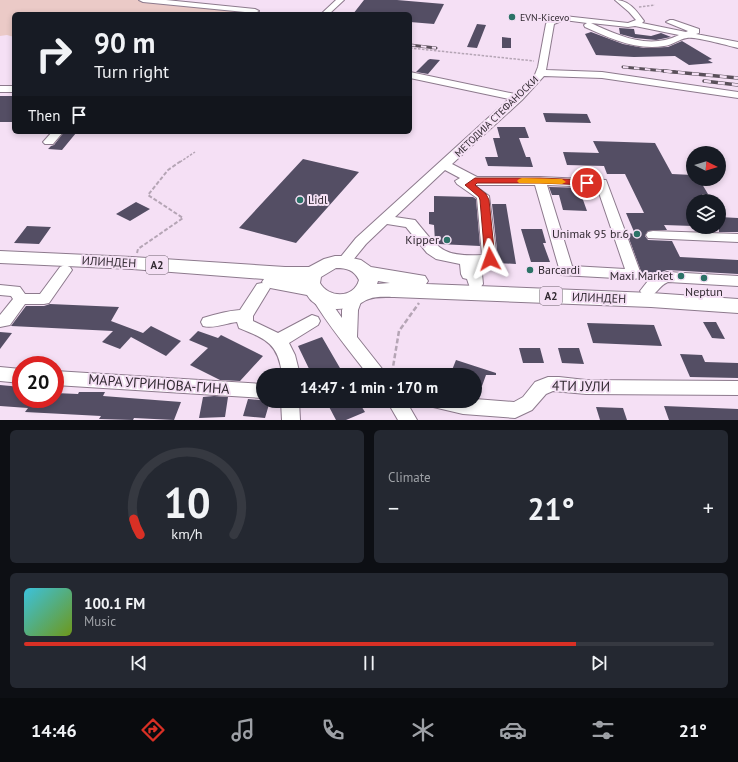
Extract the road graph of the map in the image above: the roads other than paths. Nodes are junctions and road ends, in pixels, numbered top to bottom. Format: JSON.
{"nodes":[{"id":1,"x":143,"y":0,"type":"edge"},
{"id":2,"x":243,"y":0,"type":"edge"},
{"id":3,"x":340,"y":0,"type":"edge"},
{"id":4,"x":619,"y":0,"type":"edge"},
{"id":5,"x":177,"y":2,"type":"edge"},
{"id":6,"x":250,"y":12,"type":"edge"},
{"id":7,"x":256,"y":12,"type":"edge"},
{"id":8,"x":327,"y":12,"type":"edge"},
{"id":9,"x":579,"y":20,"type":"junction"},
{"id":10,"x":670,"y":22,"type":"dead end"},
{"id":11,"x":635,"y":24,"type":"junction"},
{"id":12,"x":686,"y":34,"type":"junction"},
{"id":13,"x":738,"y":45,"type":"edge"},
{"id":14,"x":541,"y":73,"type":"junction"},
{"id":15,"x":412,"y":75,"type":"edge"},
{"id":16,"x":0,"y":89,"type":"edge"},
{"id":17,"x":12,"y":89,"type":"edge"},
{"id":18,"x":738,"y":94,"type":"edge"},
{"id":19,"x":518,"y":98,"type":"junction"},
{"id":20,"x":56,"y":134,"type":"edge"},
{"id":21,"x":49,"y":142,"type":"dead end"},
{"id":22,"x":442,"y":167,"type":"junction"},
{"id":23,"x":540,"y":181,"type":"junction"},
{"id":24,"x":472,"y":183,"type":"junction"},
{"id":25,"x":384,"y":220,"type":"junction"},
{"id":26,"x":653,"y":234,"type":"dead end"},
{"id":27,"x":738,"y":238,"type":"edge"},
{"id":28,"x":0,"y":257,"type":"edge"},
{"id":29,"x":470,"y":260,"type":"junction"},
{"id":30,"x":344,"y":262,"type":"junction"},
{"id":31,"x":0,"y":267,"type":"edge"},
{"id":32,"x":65,"y":270,"type":"junction"},
{"id":33,"x":738,"y":281,"type":"edge"},
{"id":34,"x":472,"y":284,"type":"junction"},
{"id":35,"x":315,"y":287,"type":"junction"},
{"id":36,"x":262,"y":288,"type":"dead end"},
{"id":37,"x":361,"y":288,"type":"junction"},
{"id":38,"x":0,"y":290,"type":"edge"},
{"id":39,"x":648,"y":291,"type":"junction"},
{"id":40,"x":738,"y":296,"type":"edge"},
{"id":41,"x":21,"y":299,"type":"junction"},
{"id":42,"x":738,"y":306,"type":"edge"},
{"id":43,"x":245,"y":316,"type":"junction"},
{"id":44,"x":0,"y":321,"type":"edge"},
{"id":45,"x":312,"y":321,"type":"dead end"},
{"id":46,"x":209,"y":322,"type":"dead end"},
{"id":47,"x":349,"y":337,"type":"junction"},
{"id":48,"x":278,"y":341,"type":"junction"},
{"id":49,"x":290,"y":368,"type":"edge"},
{"id":50,"x":373,"y":368,"type":"edge"},
{"id":51,"x":0,"y":374,"type":"edge"},
{"id":52,"x":12,"y":375,"type":"edge"},
{"id":53,"x":64,"y":379,"type":"edge"},
{"id":54,"x":738,"y":388,"type":"edge"},
{"id":55,"x":256,"y":391,"type":"edge"},
{"id":56,"x":482,"y":407,"type":"edge"},
{"id":57,"x":290,"y":408,"type":"edge"},
{"id":58,"x":400,"y":408,"type":"edge"},
{"id":59,"x":291,"y":420,"type":"edge"},
{"id":60,"x":408,"y":420,"type":"edge"}],
"edges":[{"from":1,"to":5,"type":"street"},
{"from":2,"to":7,"type":"street"},
{"from":3,"to":8,"type":"street"},
{"from":4,"to":11,"type":"street"},
{"from":5,"to":6,"type":"street"},
{"from":9,"to":11,"type":"street","name":"МЕТОДИЈА СТЕФАНОСКИ"},
{"from":9,"to":12,"type":"street"},
{"from":9,"to":14,"type":"street","name":"МЕТОДИЈА СТЕФАНОСКИ"},
{"from":10,"to":12,"type":"street"},
{"from":11,"to":12,"type":"street","name":"МЕТОДИЈА СТЕФАНОСКИ"},
{"from":12,"to":13,"type":"street","name":"МЕТОДИЈА СТЕФАНОСКИ"},
{"from":14,"to":18,"type":"street"},
{"from":14,"to":19,"type":"street","name":"МЕТОДИЈА СТЕФАНОСКИ"},
{"from":15,"to":19,"type":"street"},
{"from":16,"to":17,"type":"street"},
{"from":19,"to":22,"type":"street","name":"МЕТОДИЈА СТЕФАНОСКИ"},
{"from":20,"to":21,"type":"street"},
{"from":22,"to":24,"type":"street"},
{"from":22,"to":25,"type":"street","name":"МЕТОДИЈА СТЕФАНОСКИ"},
{"from":23,"to":23,"type":"street"},
{"from":23,"to":24,"type":"street"},
{"from":24,"to":29,"type":"street"},
{"from":25,"to":29,"type":"street"},
{"from":25,"to":30,"type":"street","name":"МЕТОДИЈА СТЕФАНОСКИ"},
{"from":26,"to":27,"type":"street"},
{"from":28,"to":35,"type":"main road","name":"ИЛИНДЕН","number":"A2"},
{"from":29,"to":34,"type":"street"},
{"from":30,"to":35,"type":"main road","name":"ИЛИНДЕН","number":"A2"},
{"from":30,"to":37,"type":"main road","name":"ИЛИНДЕН","number":"A2"},
{"from":31,"to":32,"type":"main road","name":"ИЛИНДЕН","number":"A2"},
{"from":32,"to":35,"type":"main road","name":"ИЛИНДЕН","number":"A2"},
{"from":32,"to":41,"type":"street"},
{"from":33,"to":39,"type":"street"},
{"from":34,"to":37,"type":"main road","name":"ИЛИНДЕН","number":"A2"},
{"from":34,"to":39,"type":"main road","name":"ИЛИНДЕН","number":"A2"},
{"from":35,"to":37,"type":"main road","name":"ИЛИНДЕН","number":"A2"},
{"from":35,"to":47,"type":"street"},
{"from":36,"to":43,"type":"street"},
{"from":37,"to":42,"type":"main road","name":"ИЛИНДЕН","number":"A2"},
{"from":37,"to":47,"type":"street"},
{"from":38,"to":41,"type":"street"},
{"from":39,"to":40,"type":"main road","name":"ИЛИНДЕН","number":"A2"},
{"from":41,"to":44,"type":"street"},
{"from":43,"to":46,"type":"street"},
{"from":43,"to":48,"type":"street"},
{"from":45,"to":48,"type":"street"},
{"from":47,"to":50,"type":"street"},
{"from":48,"to":49,"type":"street"},
{"from":51,"to":52,"type":"street"},
{"from":53,"to":55,"type":"street","name":"МАРА УГРИНОВА-ГИНА"},
{"from":54,"to":56,"type":"street","name":"4ТИ ЈУЛИ"},
{"from":57,"to":59,"type":"street"},
{"from":58,"to":60,"type":"street"}]}
